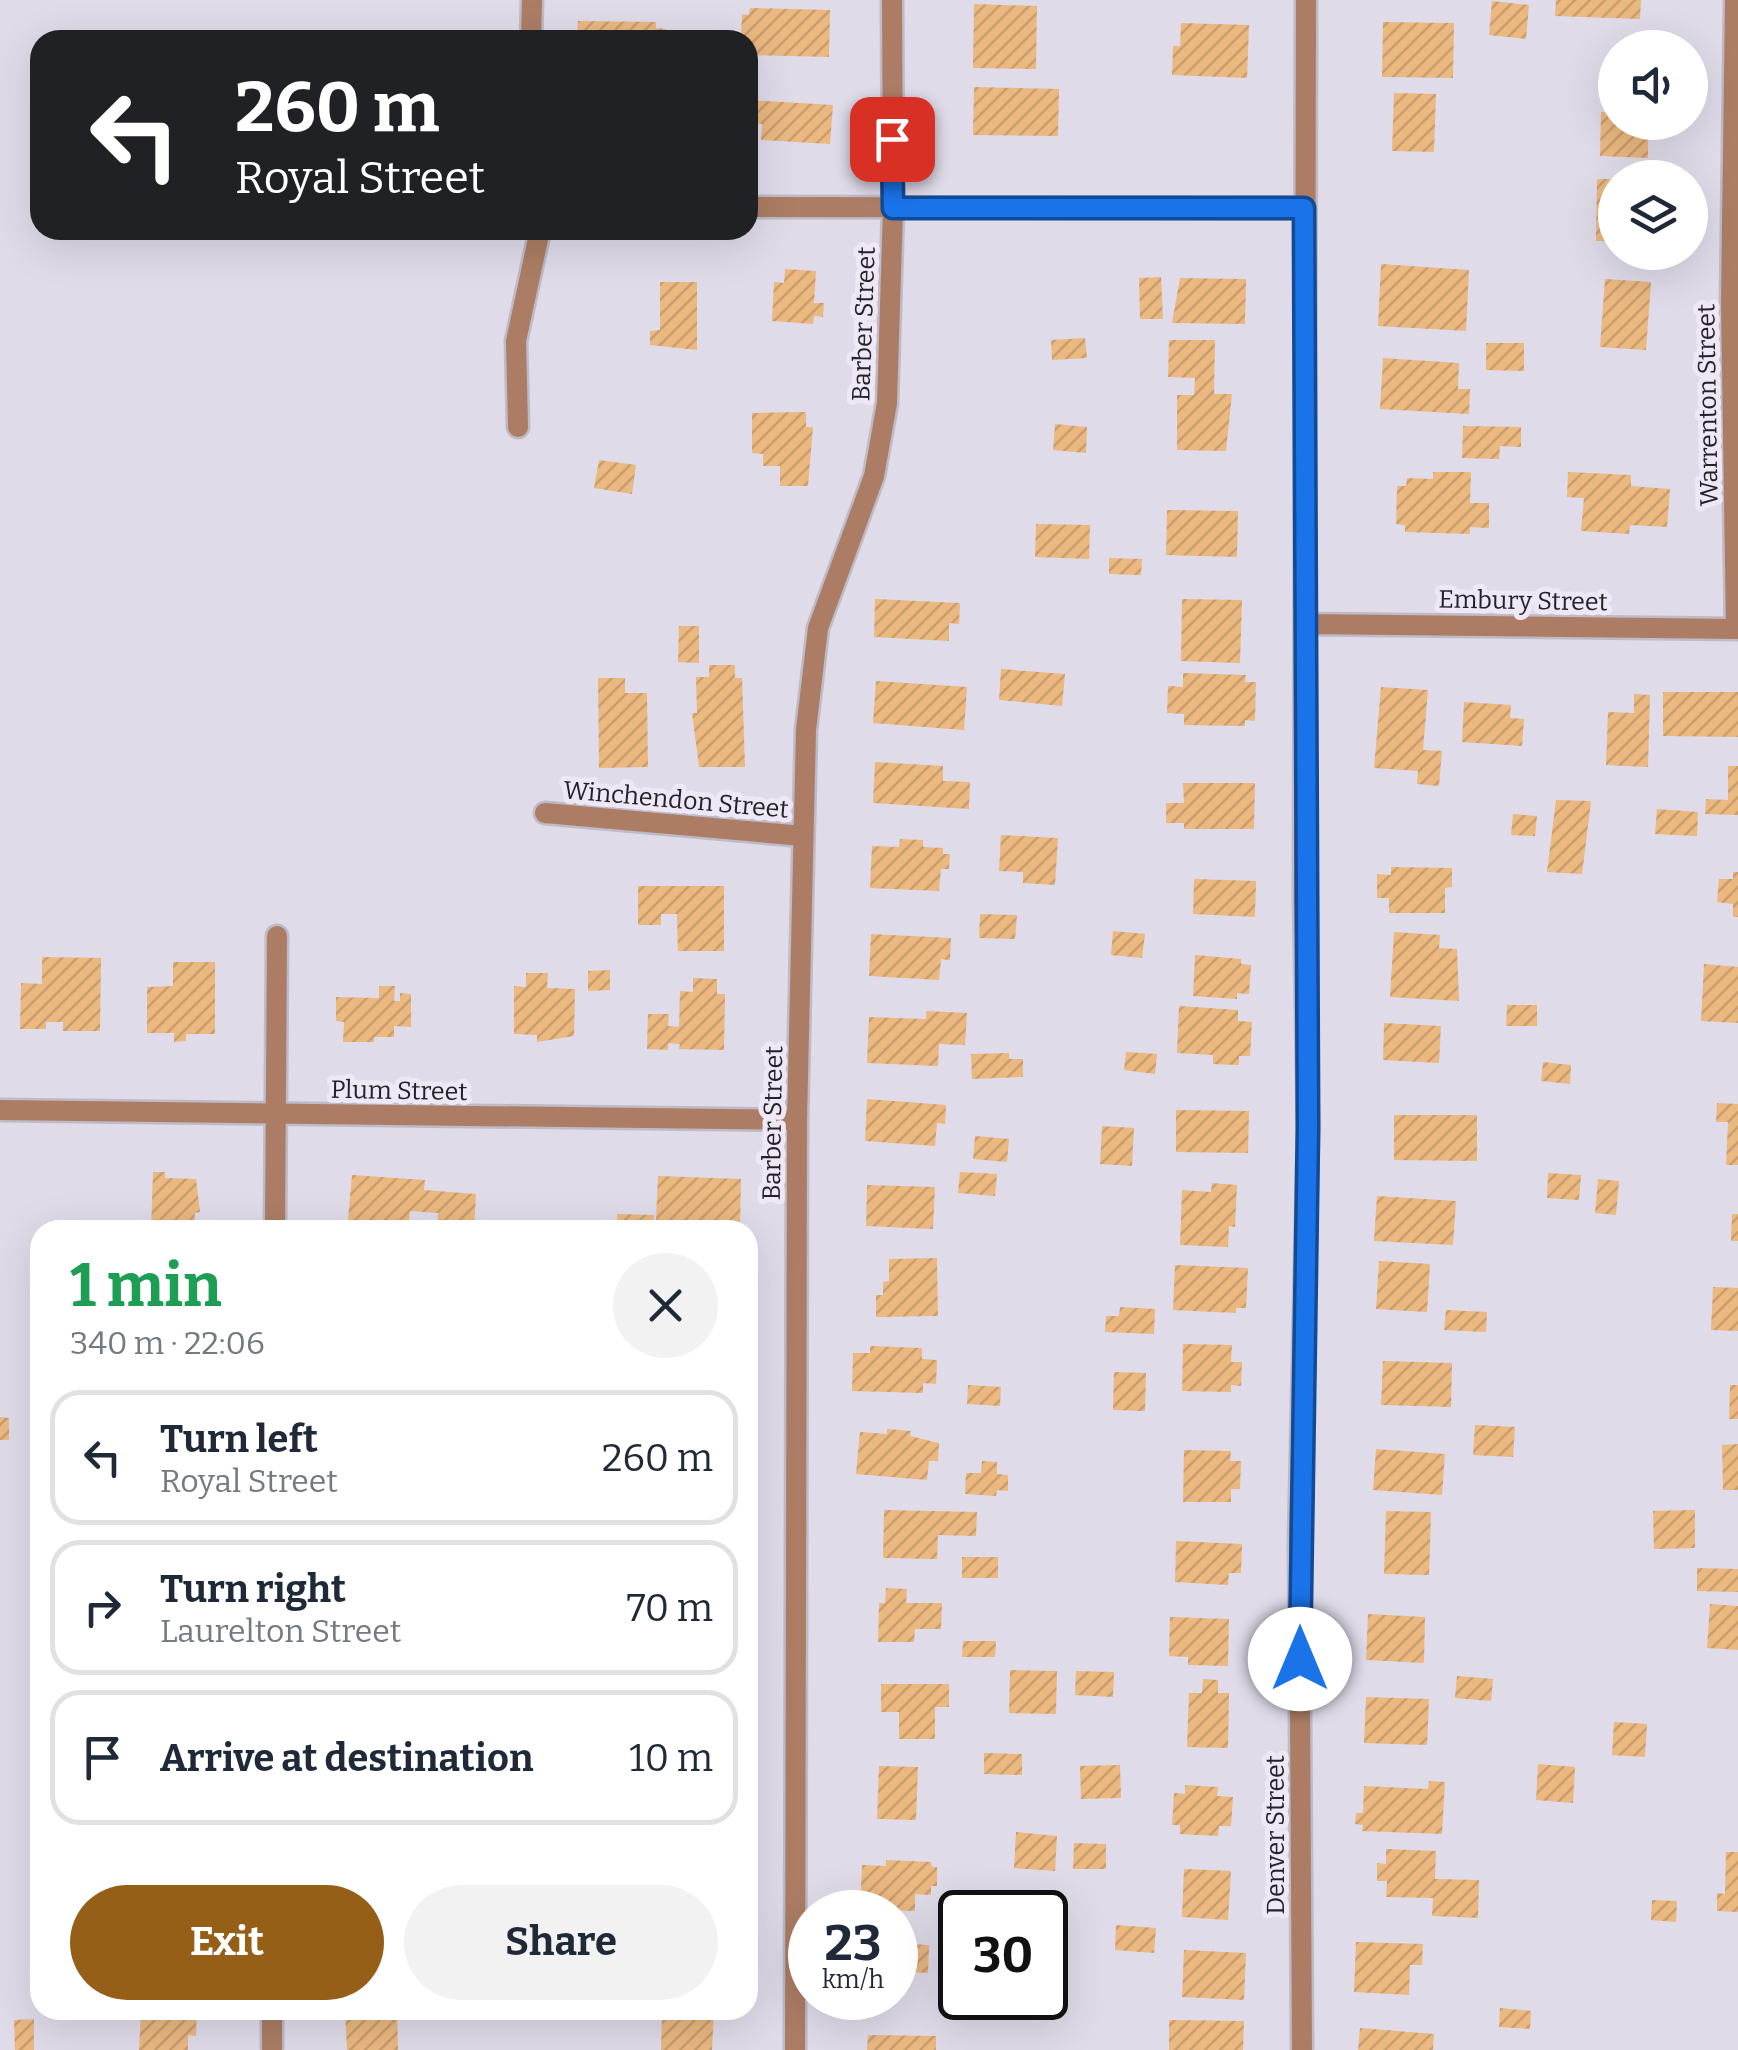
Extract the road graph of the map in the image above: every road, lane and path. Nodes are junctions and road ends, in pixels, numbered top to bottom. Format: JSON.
{"nodes":[{"id":1,"x":532,"y":0,"type":"edge"},
{"id":2,"x":892,"y":0,"type":"edge"},
{"id":3,"x":1306,"y":0,"type":"edge"},
{"id":4,"x":1735,"y":0,"type":"edge"},
{"id":5,"x":532,"y":30,"type":"edge"},
{"id":6,"x":758,"y":206,"type":"edge"},
{"id":7,"x":893,"y":208,"type":"junction"},
{"id":8,"x":1304,"y":208,"type":"junction"},
{"id":9,"x":538,"y":240,"type":"edge"},
{"id":10,"x":518,"y":428,"type":"dead end"},
{"id":11,"x":1308,"y":624,"type":"junction"},
{"id":12,"x":1737,"y":629,"type":"edge"},
{"id":13,"x":544,"y":813,"type":"dead end"},
{"id":14,"x":803,"y":836,"type":"junction"},
{"id":15,"x":277,"y":936,"type":"dead end"},
{"id":16,"x":0,"y":1110,"type":"edge"},
{"id":17,"x":276,"y":1114,"type":"junction"},
{"id":18,"x":797,"y":1120,"type":"junction"},
{"id":19,"x":275,"y":1220,"type":"edge"},
{"id":20,"x":272,"y":2020,"type":"edge"},
{"id":21,"x":272,"y":2050,"type":"edge"},
{"id":22,"x":795,"y":2050,"type":"edge"},
{"id":23,"x":1302,"y":2050,"type":"edge"}],
"edges":[{"from":1,"to":5,"type":"street"},
{"from":2,"to":7,"type":"street","name":"Barber Street"},
{"from":3,"to":8,"type":"street","name":"Denver Street"},
{"from":4,"to":12,"type":"street","name":"Warrenton Street"},
{"from":6,"to":7,"type":"street"},
{"from":7,"to":8,"type":"street"},
{"from":7,"to":14,"type":"street","name":"Barber Street"},
{"from":8,"to":11,"type":"street","name":"Denver Street"},
{"from":9,"to":10,"type":"street"},
{"from":11,"to":12,"type":"street","name":"Embury Street"},
{"from":11,"to":23,"type":"street","name":"Denver Street"},
{"from":13,"to":14,"type":"street","name":"Winchendon Street"},
{"from":14,"to":18,"type":"street","name":"Barber Street"},
{"from":15,"to":17,"type":"street"},
{"from":16,"to":17,"type":"street","name":"Plum Street"},
{"from":17,"to":18,"type":"street","name":"Plum Street"},
{"from":17,"to":19,"type":"street"},
{"from":18,"to":22,"type":"street","name":"Barber Street"},
{"from":20,"to":21,"type":"street"}]}
